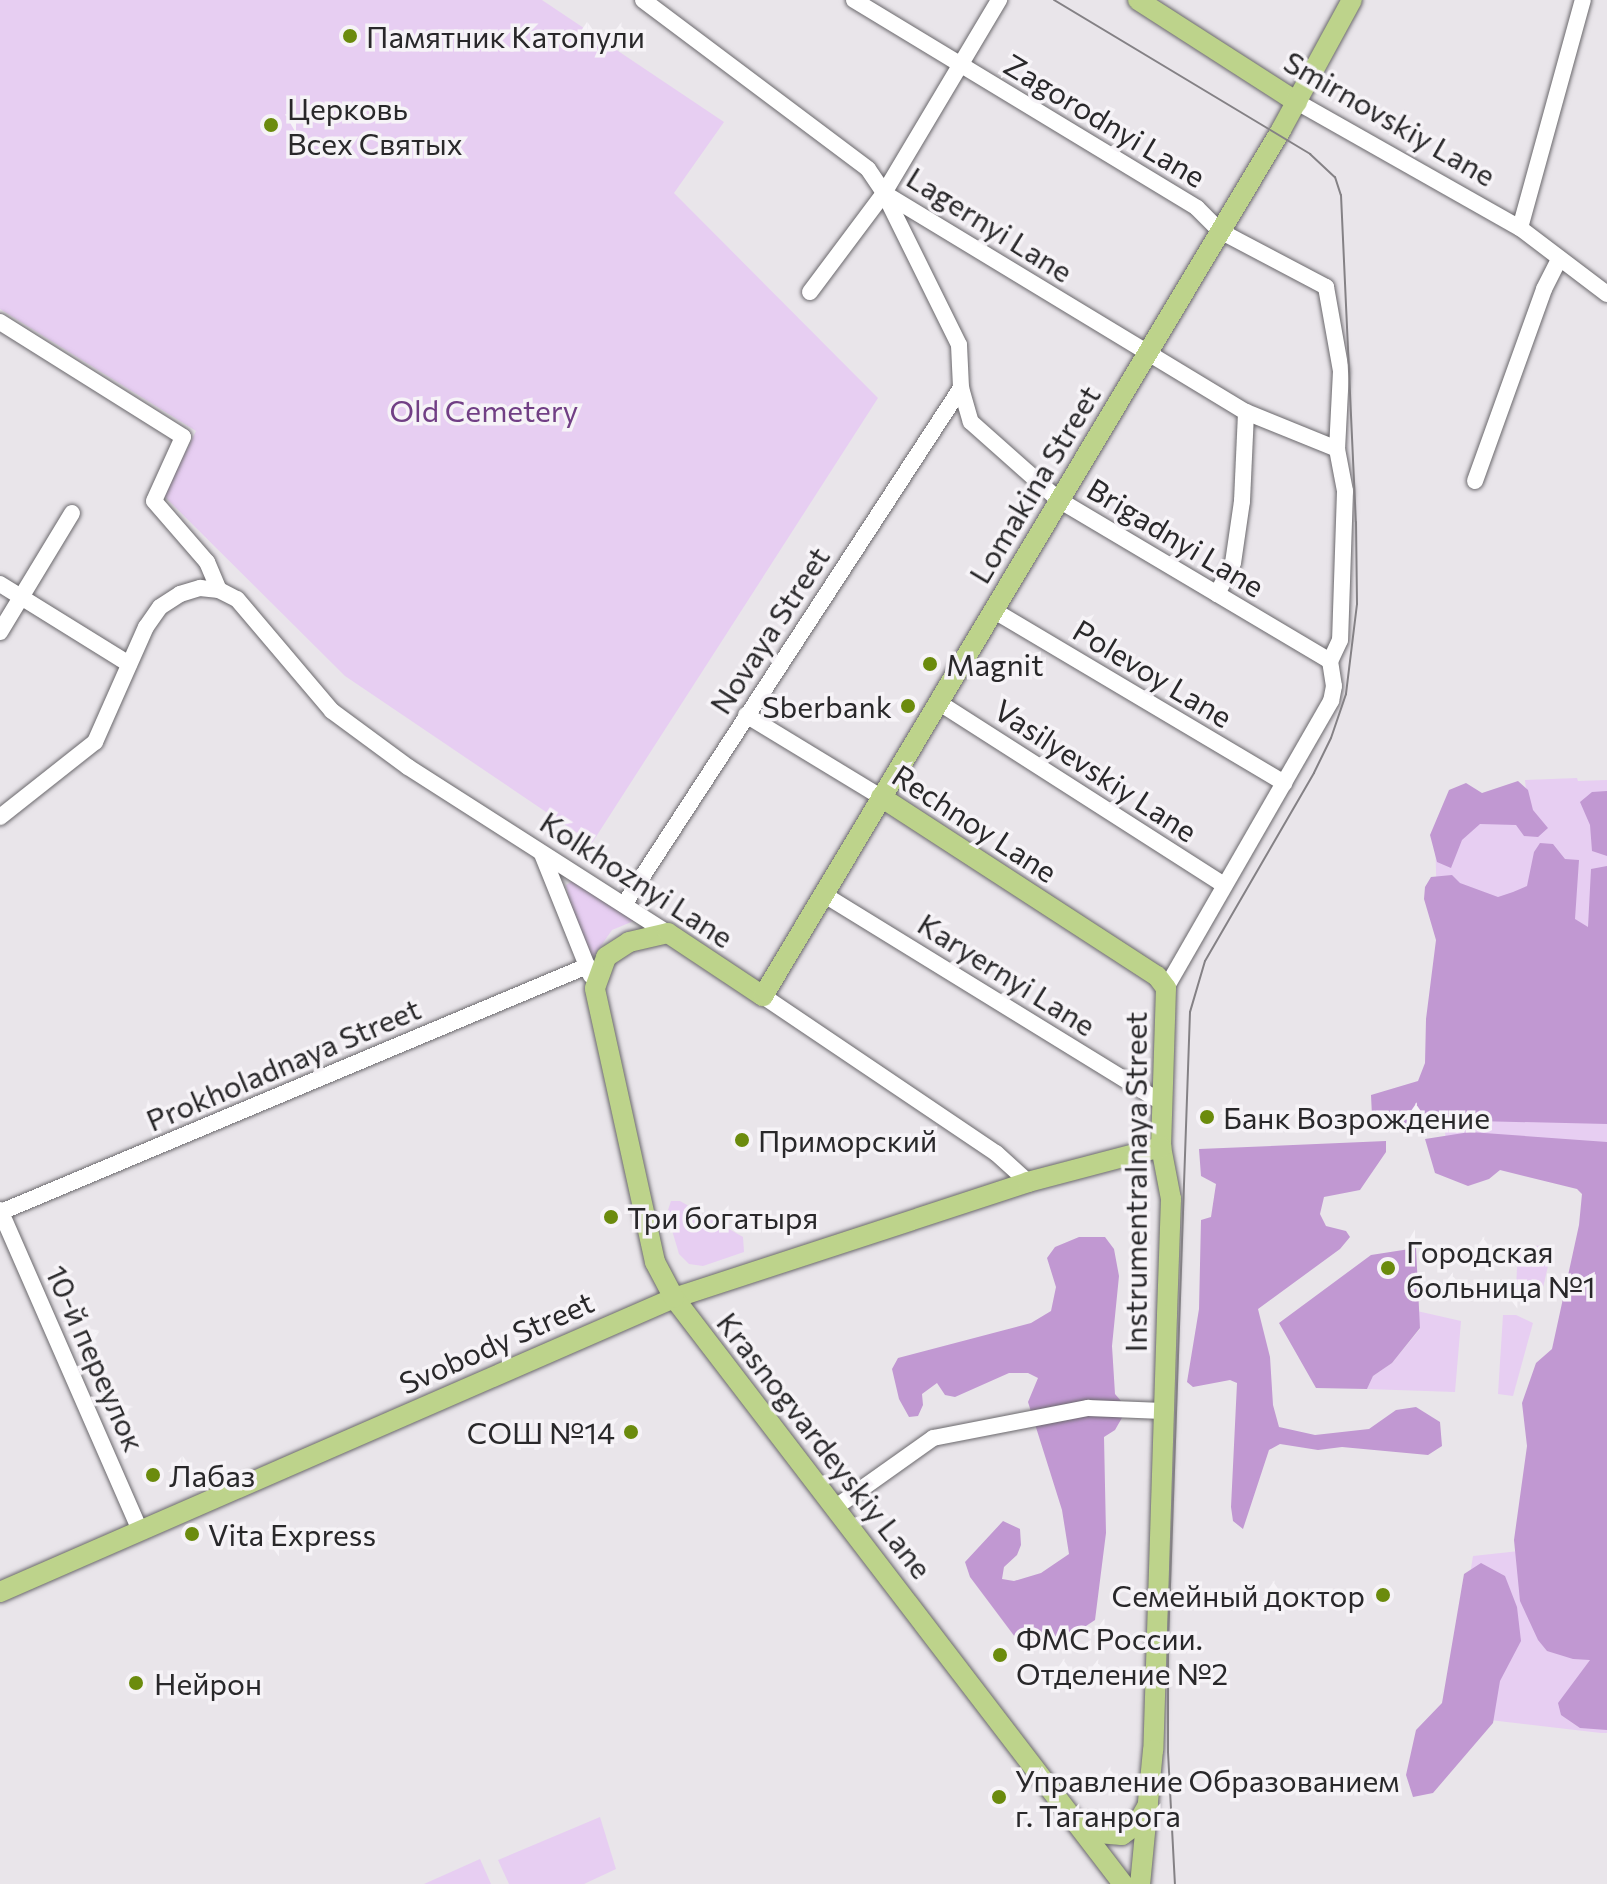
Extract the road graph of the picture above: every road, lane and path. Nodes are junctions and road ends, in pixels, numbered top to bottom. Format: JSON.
{"nodes":[{"id":1,"x":643,"y":0,"type":"edge"},
{"id":2,"x":854,"y":0,"type":"edge"},
{"id":3,"x":999,"y":0,"type":"edge"},
{"id":4,"x":1138,"y":0,"type":"edge"},
{"id":5,"x":1352,"y":0,"type":"edge"},
{"id":6,"x":1583,"y":0,"type":"edge"},
{"id":7,"x":960,"y":66,"type":"junction"},
{"id":8,"x":1297,"y":102,"type":"junction"},
{"id":9,"x":884,"y":193,"type":"junction"},
{"id":10,"x":1520,"y":228,"type":"junction"},
{"id":11,"x":1220,"y":231,"type":"junction"},
{"id":12,"x":1559,"y":259,"type":"junction"},
{"id":13,"x":1326,"y":287,"type":"joint"},
{"id":14,"x":810,"y":292,"type":"dead end"},
{"id":15,"x":1607,"y":294,"type":"edge"},
{"id":16,"x":3,"y":330,"type":"edge"},
{"id":17,"x":1147,"y":353,"type":"junction"},
{"id":18,"x":961,"y":388,"type":"junction"},
{"id":19,"x":1246,"y":412,"type":"junction"},
{"id":20,"x":1337,"y":449,"type":"junction"},
{"id":21,"x":1475,"y":481,"type":"dead end"},
{"id":22,"x":1059,"y":500,"type":"junction"},
{"id":23,"x":72,"y":513,"type":"dead end"},
{"id":24,"x":0,"y":584,"type":"edge"},
{"id":25,"x":219,"y":590,"type":"junction"},
{"id":26,"x":1217,"y":594,"type":"junction"},
{"id":27,"x":21,"y":597,"type":"junction"},
{"id":28,"x":993,"y":610,"type":"junction"},
{"id":29,"x":0,"y":632,"type":"edge"},
{"id":30,"x":1330,"y":661,"type":"junction"},
{"id":31,"x":129,"y":664,"type":"junction"},
{"id":32,"x":938,"y":702,"type":"junction"},
{"id":33,"x":746,"y":715,"type":"junction"},
{"id":34,"x":1284,"y":783,"type":"junction"},
{"id":35,"x":881,"y":797,"type":"junction"},
{"id":36,"x":0,"y":817,"type":"edge"},
{"id":37,"x":542,"y":854,"type":"junction"},
{"id":38,"x":1224,"y":885,"type":"junction"},
{"id":39,"x":823,"y":894,"type":"junction"},
{"id":40,"x":625,"y":903,"type":"junction"},
{"id":41,"x":668,"y":933,"type":"junction"},
{"id":42,"x":587,"y":966,"type":"junction"},
{"id":43,"x":595,"y":988,"type":"junction"},
{"id":44,"x":1166,"y":988,"type":"junction"},
{"id":45,"x":763,"y":996,"type":"junction"},
{"id":46,"x":1161,"y":1102,"type":"junction"},
{"id":47,"x":1161,"y":1147,"type":"junction"},
{"id":48,"x":1028,"y":1182,"type":"junction"},
{"id":49,"x":1,"y":1211,"type":"edge"},
{"id":50,"x":674,"y":1298,"type":"junction"},
{"id":51,"x":1163,"y":1411,"type":"junction"},
{"id":52,"x":836,"y":1507,"type":"junction"},
{"id":53,"x":140,"y":1530,"type":"junction"},
{"id":54,"x":0,"y":1592,"type":"edge"},
{"id":55,"x":1148,"y":1805,"type":"junction"},
{"id":56,"x":1076,"y":1823,"type":"junction"},
{"id":57,"x":1123,"y":1884,"type":"edge"},
{"id":58,"x":1140,"y":1884,"type":"edge"}],
"edges":[{"from":1,"to":9,"type":"street","name":"Lagernyi Lane"},
{"from":2,"to":7,"type":"street","name":"Zagorodnyi Lane"},
{"from":3,"to":7,"type":"street"},
{"from":4,"to":8,"type":"main road","name":"Smirnovskiy Lane"},
{"from":5,"to":8,"type":"main road","name":"Lomakina Street"},
{"from":6,"to":10,"type":"street"},
{"from":7,"to":9,"type":"street"},
{"from":7,"to":11,"type":"street","name":"Zagorodnyi Lane"},
{"from":8,"to":10,"type":"street","name":"Smirnovskiy Lane"},
{"from":8,"to":11,"type":"main road","name":"Lomakina Street"},
{"from":9,"to":14,"type":"street"},
{"from":9,"to":17,"type":"street","name":"Lagernyi Lane"},
{"from":9,"to":18,"type":"street","name":"Brigadnyi Lane"},
{"from":10,"to":12,"type":"street","name":"Smirnovskiy Lane"},
{"from":11,"to":13,"type":"street","name":"Zagorodnyi Lane"},
{"from":11,"to":17,"type":"main road","name":"Lomakina Street"},
{"from":12,"to":15,"type":"street","name":"Smirnovskiy Lane"},
{"from":12,"to":21,"type":"street"},
{"from":13,"to":20,"type":"street","name":"Instrumentralnaya Street"},
{"from":16,"to":25,"type":"street"},
{"from":17,"to":19,"type":"street","name":"Lagernyi Lane"},
{"from":17,"to":22,"type":"main road","name":"Lomakina Street"},
{"from":18,"to":22,"type":"street","name":"Brigadnyi Lane"},
{"from":18,"to":33,"type":"street","name":"Novaya Street"},
{"from":19,"to":20,"type":"street","name":"Lagernyi Lane"},
{"from":19,"to":26,"type":"street"},
{"from":20,"to":30,"type":"street","name":"Instrumentralnaya Street"},
{"from":22,"to":26,"type":"street","name":"Brigadnyi Lane"},
{"from":22,"to":28,"type":"main road","name":"Lomakina Street"},
{"from":23,"to":27,"type":"street"},
{"from":24,"to":27,"type":"street"},
{"from":25,"to":31,"type":"street"},
{"from":25,"to":37,"type":"street","name":"Kolkhoznyi Lane"},
{"from":26,"to":30,"type":"street","name":"Brigadnyi Lane"},
{"from":27,"to":29,"type":"street"},
{"from":27,"to":31,"type":"street"},
{"from":28,"to":32,"type":"main road","name":"Lomakina Street"},
{"from":28,"to":34,"type":"street","name":"Polevoy Lane"},
{"from":30,"to":34,"type":"street","name":"Instrumentralnaya Street"},
{"from":31,"to":36,"type":"street"},
{"from":32,"to":35,"type":"main road","name":"Lomakina Street"},
{"from":32,"to":38,"type":"street","name":"Vasilyevskiy Lane"},
{"from":33,"to":35,"type":"street","name":"Rechnoy Lane"},
{"from":33,"to":40,"type":"street","name":"Novaya Street"},
{"from":34,"to":38,"type":"street","name":"Instrumentralnaya Street"},
{"from":35,"to":39,"type":"main road","name":"Lomakina Street"},
{"from":35,"to":44,"type":"main road","name":"Rechnoy Lane"},
{"from":37,"to":40,"type":"street","name":"Kolkhoznyi Lane"},
{"from":37,"to":42,"type":"street","name":"Krasnogvardeyskiy Lane"},
{"from":38,"to":44,"type":"street","name":"Instrumentralnaya Street"},
{"from":39,"to":45,"type":"main road","name":"Lomakina Street"},
{"from":39,"to":46,"type":"street","name":"Karyernyi Lane"},
{"from":40,"to":41,"type":"street","name":"Kolkhoznyi Lane"},
{"from":41,"to":43,"type":"main road"},
{"from":41,"to":45,"type":"main road","name":"Kolkhoznyi Lane"},
{"from":42,"to":43,"type":"street","name":"Krasnogvardeyskiy Lane"},
{"from":42,"to":49,"type":"street","name":"Prokholadnaya Street"},
{"from":43,"to":50,"type":"main road","name":"Krasnogvardeyskiy Lane"},
{"from":44,"to":46,"type":"main road","name":"Instrumentralnaya Street"},
{"from":45,"to":48,"type":"street","name":"Kolkhoznyi Lane"},
{"from":46,"to":47,"type":"main road","name":"Instrumentralnaya Street"},
{"from":47,"to":48,"type":"main road","name":"Svobody Street"},
{"from":47,"to":51,"type":"main road","name":"Instrumentralnaya Street"},
{"from":48,"to":50,"type":"main road","name":"Svobody Street"},
{"from":49,"to":53,"type":"street","name":"10-й переулок"},
{"from":50,"to":52,"type":"main road","name":"Krasnogvardeyskiy Lane"},
{"from":50,"to":53,"type":"main road","name":"Svobody Street"},
{"from":51,"to":52,"type":"street"},
{"from":51,"to":55,"type":"main road","name":"Instrumentralnaya Street"},
{"from":52,"to":56,"type":"main road","name":"Krasnogvardeyskiy Lane"},
{"from":53,"to":54,"type":"main road","name":"Svobody Street"},
{"from":55,"to":56,"type":"main road"},
{"from":55,"to":58,"type":"main road","name":"Instrumentralnaya Street"},
{"from":56,"to":57,"type":"main road","name":"Krasnogvardeyskiy Lane"}]}
